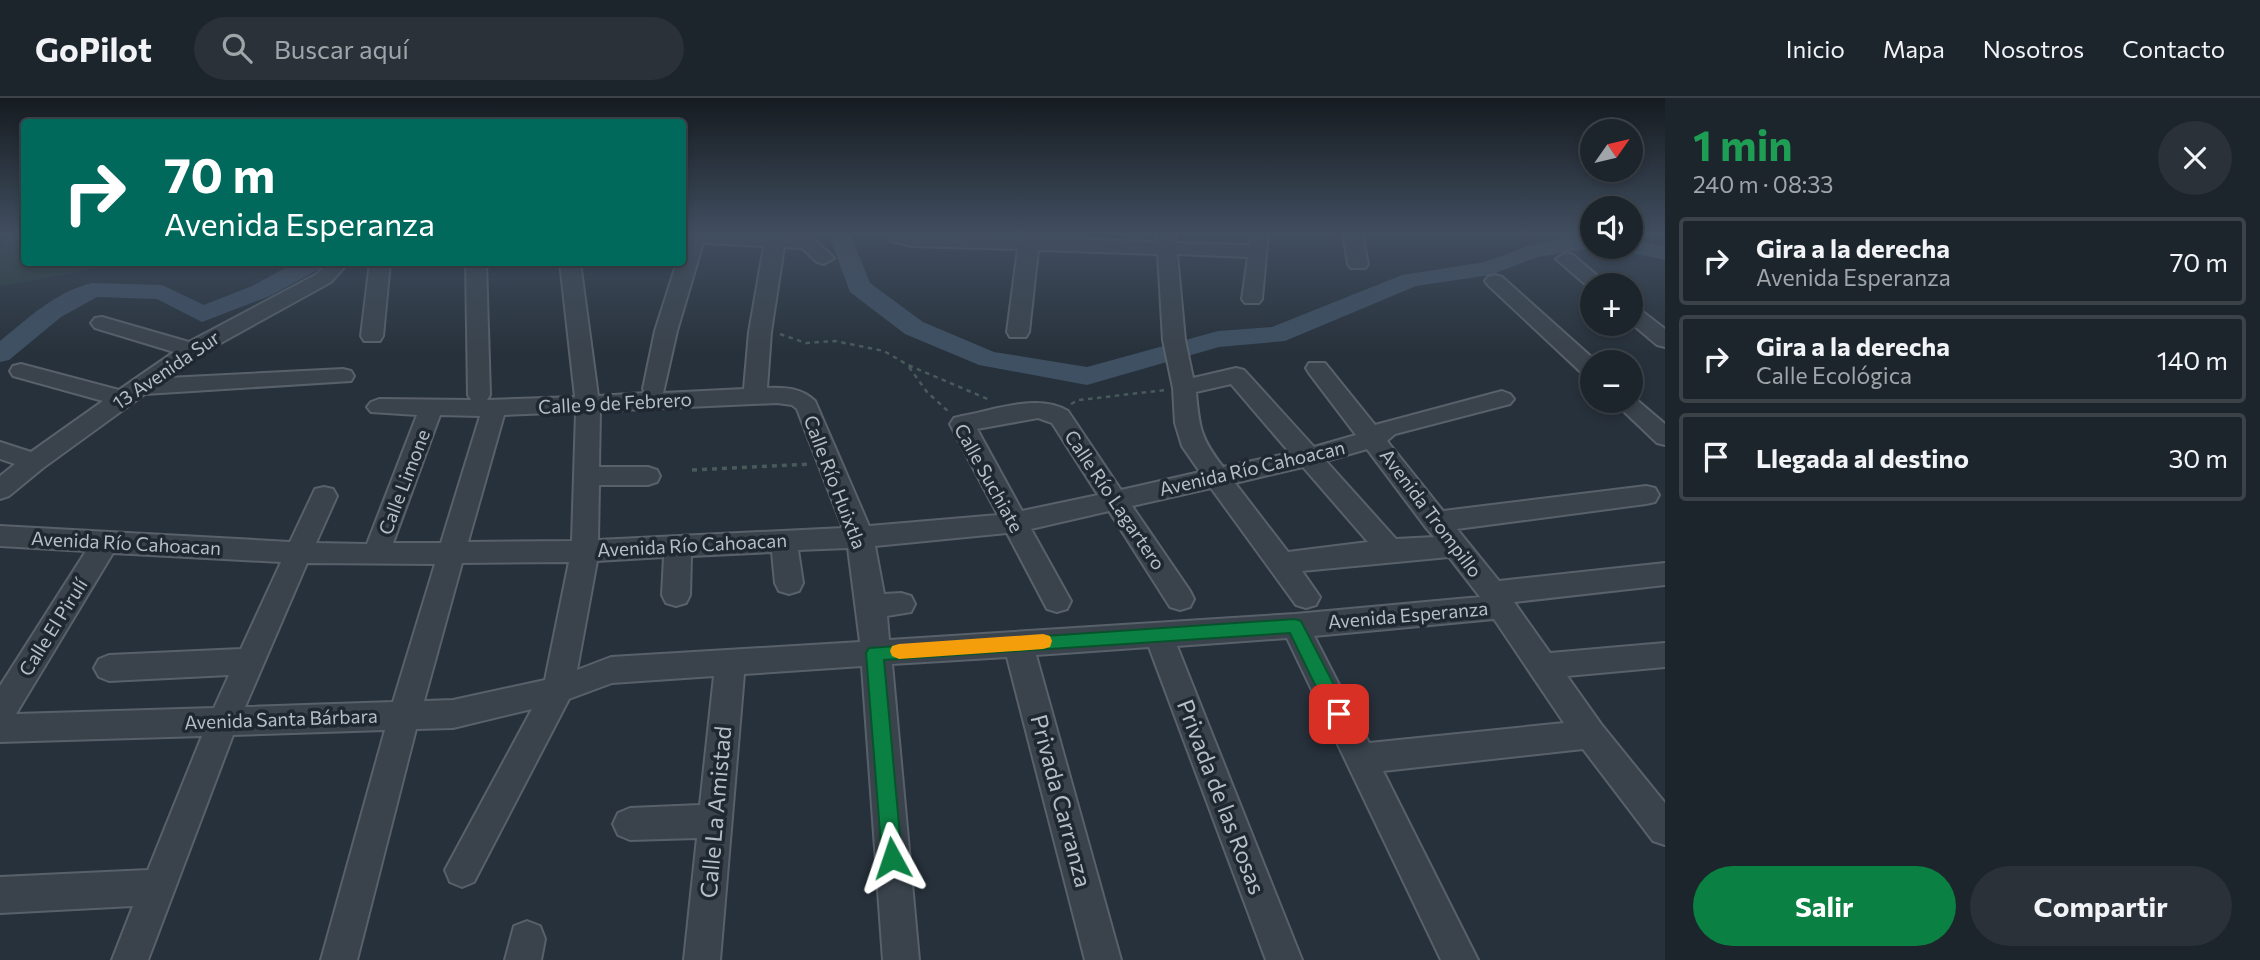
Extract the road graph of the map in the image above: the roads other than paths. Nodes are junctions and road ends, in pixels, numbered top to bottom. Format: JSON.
{"nodes":[{"id":1,"x":329,"y":273,"type":"edge"},
{"id":2,"x":379,"y":273,"type":"edge"},
{"id":3,"x":477,"y":273,"type":"edge"},
{"id":4,"x":571,"y":273,"type":"edge"},
{"id":5,"x":680,"y":273,"type":"edge"},
{"id":6,"x":770,"y":273,"type":"edge"},
{"id":7,"x":1026,"y":273,"type":"edge"},
{"id":8,"x":1169,"y":273,"type":"edge"},
{"id":9,"x":1255,"y":273,"type":"edge"},
{"id":10,"x":1495,"y":281,"type":"dead end"},
{"id":11,"x":1252,"y":299,"type":"dead end"},
{"id":12,"x":1643,"y":322,"type":"edge"},
{"id":13,"x":102,"y":323,"type":"dead end"},
{"id":14,"x":1018,"y":332,"type":"dead end"},
{"id":15,"x":372,"y":335,"type":"dead end"},
{"id":16,"x":1174,"y":340,"type":"joint"},
{"id":17,"x":1665,"y":340,"type":"edge"},
{"id":18,"x":191,"y":350,"type":"junction"},
{"id":19,"x":1580,"y":359,"type":"edge"},
{"id":20,"x":1317,"y":368,"type":"dead end"},
{"id":21,"x":21,"y":371,"type":"dead end"},
{"id":22,"x":343,"y":376,"type":"dead end"},
{"id":23,"x":1182,"y":380,"type":"junction"},
{"id":24,"x":654,"y":389,"type":"dead end"},
{"id":25,"x":131,"y":393,"type":"junction"},
{"id":26,"x":755,"y":396,"type":"junction"},
{"id":27,"x":799,"y":398,"type":"joint"},
{"id":28,"x":1502,"y":399,"type":"dead end"},
{"id":29,"x":486,"y":401,"type":"junction"},
{"id":30,"x":588,"y":405,"type":"junction"},
{"id":31,"x":379,"y":407,"type":"dead end"},
{"id":32,"x":431,"y":410,"type":"junction"},
{"id":33,"x":1638,"y":413,"type":"edge"},
{"id":34,"x":962,"y":424,"type":"joint"},
{"id":35,"x":1665,"y":437,"type":"edge"},
{"id":36,"x":1374,"y":438,"type":"junction"},
{"id":37,"x":0,"y":450,"type":"edge"},
{"id":38,"x":1310,"y":457,"type":"junction"},
{"id":39,"x":34,"y":462,"type":"junction"},
{"id":40,"x":586,"y":476,"type":"junction"},
{"id":41,"x":648,"y":476,"type":"dead end"},
{"id":42,"x":1215,"y":477,"type":"junction"},
{"id":43,"x":0,"y":490,"type":"edge"},
{"id":44,"x":1646,"y":495,"type":"dead end"},
{"id":45,"x":324,"y":496,"type":"dead end"},
{"id":46,"x":1117,"y":500,"type":"junction"},
{"id":47,"x":1436,"y":522,"type":"junction"},
{"id":48,"x":1013,"y":523,"type":"junction"},
{"id":49,"x":0,"y":536,"type":"edge"},
{"id":50,"x":860,"y":537,"type":"junction"},
{"id":51,"x":106,"y":541,"type":"junction"},
{"id":52,"x":785,"y":541,"type":"junction"},
{"id":53,"x":678,"y":546,"type":"junction"},
{"id":54,"x":1454,"y":546,"type":"junction"},
{"id":55,"x":1390,"y":550,"type":"junction"},
{"id":56,"x":585,"y":551,"type":"junction"},
{"id":57,"x":297,"y":553,"type":"junction"},
{"id":58,"x":451,"y":553,"type":"junction"},
{"id":59,"x":376,"y":554,"type":"junction"},
{"id":60,"x":1282,"y":564,"type":"junction"},
{"id":61,"x":1665,"y":573,"type":"edge"},
{"id":62,"x":789,"y":583,"type":"dead end"},
{"id":63,"x":676,"y":595,"type":"dead end"},
{"id":64,"x":1306,"y":597,"type":"dead end"},
{"id":65,"x":1180,"y":599,"type":"dead end"},
{"id":66,"x":1496,"y":600,"type":"junction"},
{"id":67,"x":1057,"y":601,"type":"dead end"},
{"id":68,"x":901,"y":604,"type":"dead end"},
{"id":69,"x":872,"y":606,"type":"junction"},
{"id":70,"x":1295,"y":626,"type":"junction"},
{"id":71,"x":1158,"y":634,"type":"junction"},
{"id":72,"x":1018,"y":643,"type":"junction"},
{"id":73,"x":875,"y":653,"type":"junction"},
{"id":74,"x":1665,"y":655,"type":"edge"},
{"id":75,"x":249,"y":661,"type":"junction"},
{"id":76,"x":730,"y":664,"type":"junction"},
{"id":77,"x":1542,"y":666,"type":"junction"},
{"id":78,"x":109,"y":667,"type":"dead end"},
{"id":79,"x":558,"y":690,"type":"junction"},
{"id":80,"x":0,"y":713,"type":"edge"},
{"id":81,"x":404,"y":716,"type":"junction"},
{"id":82,"x":223,"y":721,"type":"junction"},
{"id":83,"x":0,"y":728,"type":"edge"},
{"id":84,"x":1590,"y":734,"type":"junction"},
{"id":85,"x":1361,"y":758,"type":"junction"},
{"id":86,"x":1659,"y":813,"type":"edge"},
{"id":87,"x":715,"y":821,"type":"junction"},
{"id":88,"x":630,"y":824,"type":"dead end"},
{"id":89,"x":462,"y":870,"type":"dead end"},
{"id":90,"x":157,"y":887,"type":"junction"},
{"id":91,"x":0,"y":895,"type":"edge"},
{"id":92,"x":131,"y":960,"type":"edge"},
{"id":93,"x":340,"y":960,"type":"edge"},
{"id":94,"x":702,"y":960,"type":"edge"},
{"id":95,"x":901,"y":960,"type":"edge"},
{"id":96,"x":1103,"y":960,"type":"edge"},
{"id":97,"x":1284,"y":960,"type":"edge"},
{"id":98,"x":1460,"y":960,"type":"edge"}],
"edges":[{"from":1,"to":18,"type":"street","name":"13 Avenida Sur"},
{"from":2,"to":15,"type":"street"},
{"from":3,"to":29,"type":"street"},
{"from":4,"to":30,"type":"street"},
{"from":5,"to":24,"type":"street"},
{"from":6,"to":26,"type":"street"},
{"from":7,"to":14,"type":"street"},
{"from":8,"to":16,"type":"street"},
{"from":9,"to":11,"type":"street"},
{"from":10,"to":19,"type":"street"},
{"from":12,"to":17,"type":"street"},
{"from":13,"to":18,"type":"street"},
{"from":16,"to":23,"type":"street"},
{"from":18,"to":25,"type":"street","name":"13 Avenida Sur"},
{"from":20,"to":36,"type":"street","name":"Avenida Trompillo"},
{"from":21,"to":25,"type":"street"},
{"from":22,"to":25,"type":"street"},
{"from":23,"to":38,"type":"street"},
{"from":23,"to":42,"type":"street"},
{"from":25,"to":39,"type":"street","name":"13 Avenida Sur"},
{"from":26,"to":27,"type":"street","name":"Calle 9 de Febrero"},
{"from":26,"to":30,"type":"street","name":"Calle 9 de Febrero"},
{"from":27,"to":50,"type":"street","name":"Calle Río Huixtla"},
{"from":28,"to":36,"type":"street","name":"Avenida Río Cahoacan"},
{"from":29,"to":30,"type":"street","name":"Calle 9 de Febrero"},
{"from":29,"to":32,"type":"street","name":"Calle 9 de Febrero"},
{"from":29,"to":58,"type":"street"},
{"from":30,"to":40,"type":"street"},
{"from":31,"to":32,"type":"street","name":"Calle 9 de Febrero"},
{"from":32,"to":59,"type":"street","name":"Calle Limone"},
{"from":33,"to":35,"type":"street"},
{"from":34,"to":46,"type":"street","name":"Calle Río Lagartero"},
{"from":34,"to":48,"type":"street","name":"Calle Suchiate"},
{"from":36,"to":38,"type":"street","name":"Avenida Río Cahoacan"},
{"from":36,"to":47,"type":"street","name":"Avenida Trompillo"},
{"from":37,"to":39,"type":"street"},
{"from":38,"to":42,"type":"street","name":"Avenida Río Cahoacan"},
{"from":38,"to":55,"type":"street"},
{"from":39,"to":43,"type":"street","name":"13 Avenida Sur"},
{"from":40,"to":41,"type":"street"},
{"from":40,"to":56,"type":"street"},
{"from":42,"to":46,"type":"street","name":"Avenida Río Cahoacan"},
{"from":42,"to":60,"type":"street"},
{"from":44,"to":47,"type":"street"},
{"from":45,"to":57,"type":"street"},
{"from":46,"to":48,"type":"street","name":"Avenida Río Cahoacan"},
{"from":46,"to":65,"type":"street","name":"Calle Río Lagartero"},
{"from":47,"to":54,"type":"street","name":"Avenida Trompillo"},
{"from":48,"to":50,"type":"street","name":"Avenida Río Cahoacan"},
{"from":48,"to":67,"type":"street","name":"Calle Suchiate"},
{"from":49,"to":51,"type":"street","name":"Avenida Río Cahoacan"},
{"from":50,"to":52,"type":"street","name":"Avenida Río Cahoacan"},
{"from":50,"to":69,"type":"street","name":"Calle Río Huixtla"},
{"from":51,"to":57,"type":"street","name":"Avenida Río Cahoacan"},
{"from":51,"to":80,"type":"street","name":"Calle El Pirulí"},
{"from":52,"to":53,"type":"street","name":"Avenida Río Cahoacan"},
{"from":52,"to":62,"type":"street"},
{"from":53,"to":56,"type":"street","name":"Avenida Río Cahoacan"},
{"from":53,"to":63,"type":"street"},
{"from":54,"to":55,"type":"street"},
{"from":54,"to":66,"type":"street","name":"Avenida Trompillo"},
{"from":55,"to":60,"type":"street"},
{"from":56,"to":58,"type":"street","name":"Avenida Río Cahoacan"},
{"from":56,"to":79,"type":"street"},
{"from":57,"to":59,"type":"street","name":"Avenida Río Cahoacan"},
{"from":57,"to":75,"type":"street"},
{"from":58,"to":59,"type":"street","name":"Avenida Río Cahoacan"},
{"from":58,"to":81,"type":"street"},
{"from":60,"to":64,"type":"street"},
{"from":61,"to":66,"type":"street"},
{"from":66,"to":70,"type":"street","name":"Avenida Esperanza"},
{"from":66,"to":77,"type":"street","name":"Avenida Trompillo"},
{"from":68,"to":69,"type":"street"},
{"from":69,"to":73,"type":"street","name":"Calle Río Huixtla"},
{"from":70,"to":71,"type":"street","name":"Avenida Esperanza"},
{"from":70,"to":85,"type":"street"},
{"from":71,"to":72,"type":"street","name":"Avenida Esperanza"},
{"from":71,"to":97,"type":"street","name":"Privada de las Rosas"},
{"from":72,"to":73,"type":"street","name":"Avenida Esperanza"},
{"from":72,"to":96,"type":"street","name":"Privada Carranza"},
{"from":73,"to":76,"type":"street","name":"Avenida Esperanza"},
{"from":73,"to":95,"type":"street","name":"Calle Río Huixtla"},
{"from":74,"to":77,"type":"street"},
{"from":75,"to":78,"type":"street"},
{"from":75,"to":82,"type":"street"},
{"from":76,"to":79,"type":"street","name":"Avenida Santa Bárbara"},
{"from":76,"to":87,"type":"street","name":"Calle La Amistad"},
{"from":77,"to":84,"type":"street","name":"Avenida Trompillo"},
{"from":79,"to":81,"type":"street","name":"Avenida Santa Bárbara"},
{"from":79,"to":89,"type":"street"},
{"from":81,"to":82,"type":"street","name":"Avenida Santa Bárbara"},
{"from":81,"to":93,"type":"street"},
{"from":82,"to":83,"type":"street","name":"Avenida Santa Bárbara"},
{"from":82,"to":90,"type":"street"},
{"from":84,"to":85,"type":"street"},
{"from":84,"to":86,"type":"street","name":"Avenida Trompillo"},
{"from":85,"to":98,"type":"street"},
{"from":87,"to":88,"type":"street"},
{"from":87,"to":94,"type":"street","name":"Calle La Amistad"},
{"from":90,"to":91,"type":"street"},
{"from":90,"to":92,"type":"street"}]}
